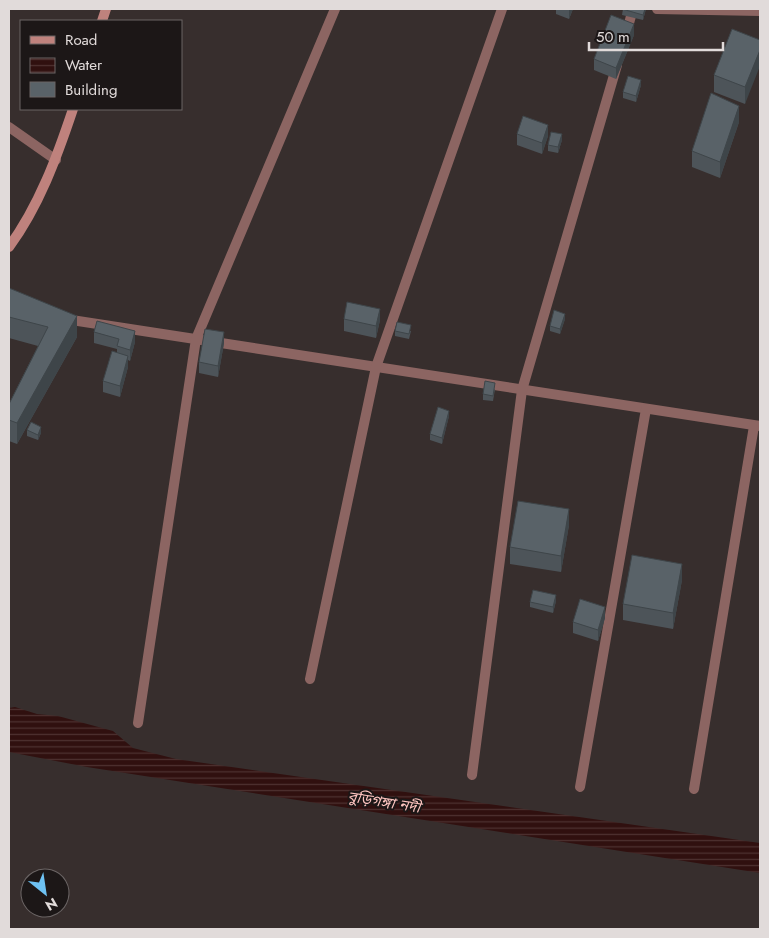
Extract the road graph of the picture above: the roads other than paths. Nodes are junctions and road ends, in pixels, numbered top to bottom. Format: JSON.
{"nodes":[{"id":1,"x":335,"y":9,"type":"edge"},
{"id":2,"x":502,"y":9,"type":"edge"},
{"id":3,"x":633,"y":9,"type":"edge"},
{"id":4,"x":657,"y":9,"type":"edge"},
{"id":5,"x":760,"y":11,"type":"edge"},
{"id":6,"x":73,"y":110,"type":"edge"},
{"id":7,"x":9,"y":127,"type":"edge"},
{"id":8,"x":56,"y":160,"type":"junction"},
{"id":9,"x":9,"y":247,"type":"edge"},
{"id":10,"x":58,"y":318,"type":"edge"},
{"id":11,"x":196,"y":339,"type":"junction"},
{"id":12,"x":376,"y":367,"type":"junction"},
{"id":13,"x":522,"y":390,"type":"junction"},
{"id":14,"x":646,"y":409,"type":"junction"},
{"id":15,"x":757,"y":426,"type":"edge"},
{"id":16,"x":310,"y":679,"type":"dead end"},
{"id":17,"x":138,"y":723,"type":"dead end"},
{"id":18,"x":472,"y":775,"type":"dead end"},
{"id":19,"x":580,"y":787,"type":"dead end"},
{"id":20,"x":694,"y":789,"type":"dead end"}],
"edges":[{"from":1,"to":11,"type":"street"},
{"from":2,"to":12,"type":"street"},
{"from":3,"to":13,"type":"street"},
{"from":4,"to":5,"type":"street"},
{"from":6,"to":8,"type":"street"},
{"from":7,"to":8,"type":"street"},
{"from":8,"to":9,"type":"street"},
{"from":10,"to":11,"type":"street"},
{"from":11,"to":12,"type":"street"},
{"from":11,"to":17,"type":"street"},
{"from":12,"to":13,"type":"street"},
{"from":12,"to":16,"type":"street"},
{"from":13,"to":14,"type":"street"},
{"from":13,"to":18,"type":"street"},
{"from":14,"to":15,"type":"street"},
{"from":14,"to":19,"type":"street"},
{"from":15,"to":20,"type":"street"}]}
